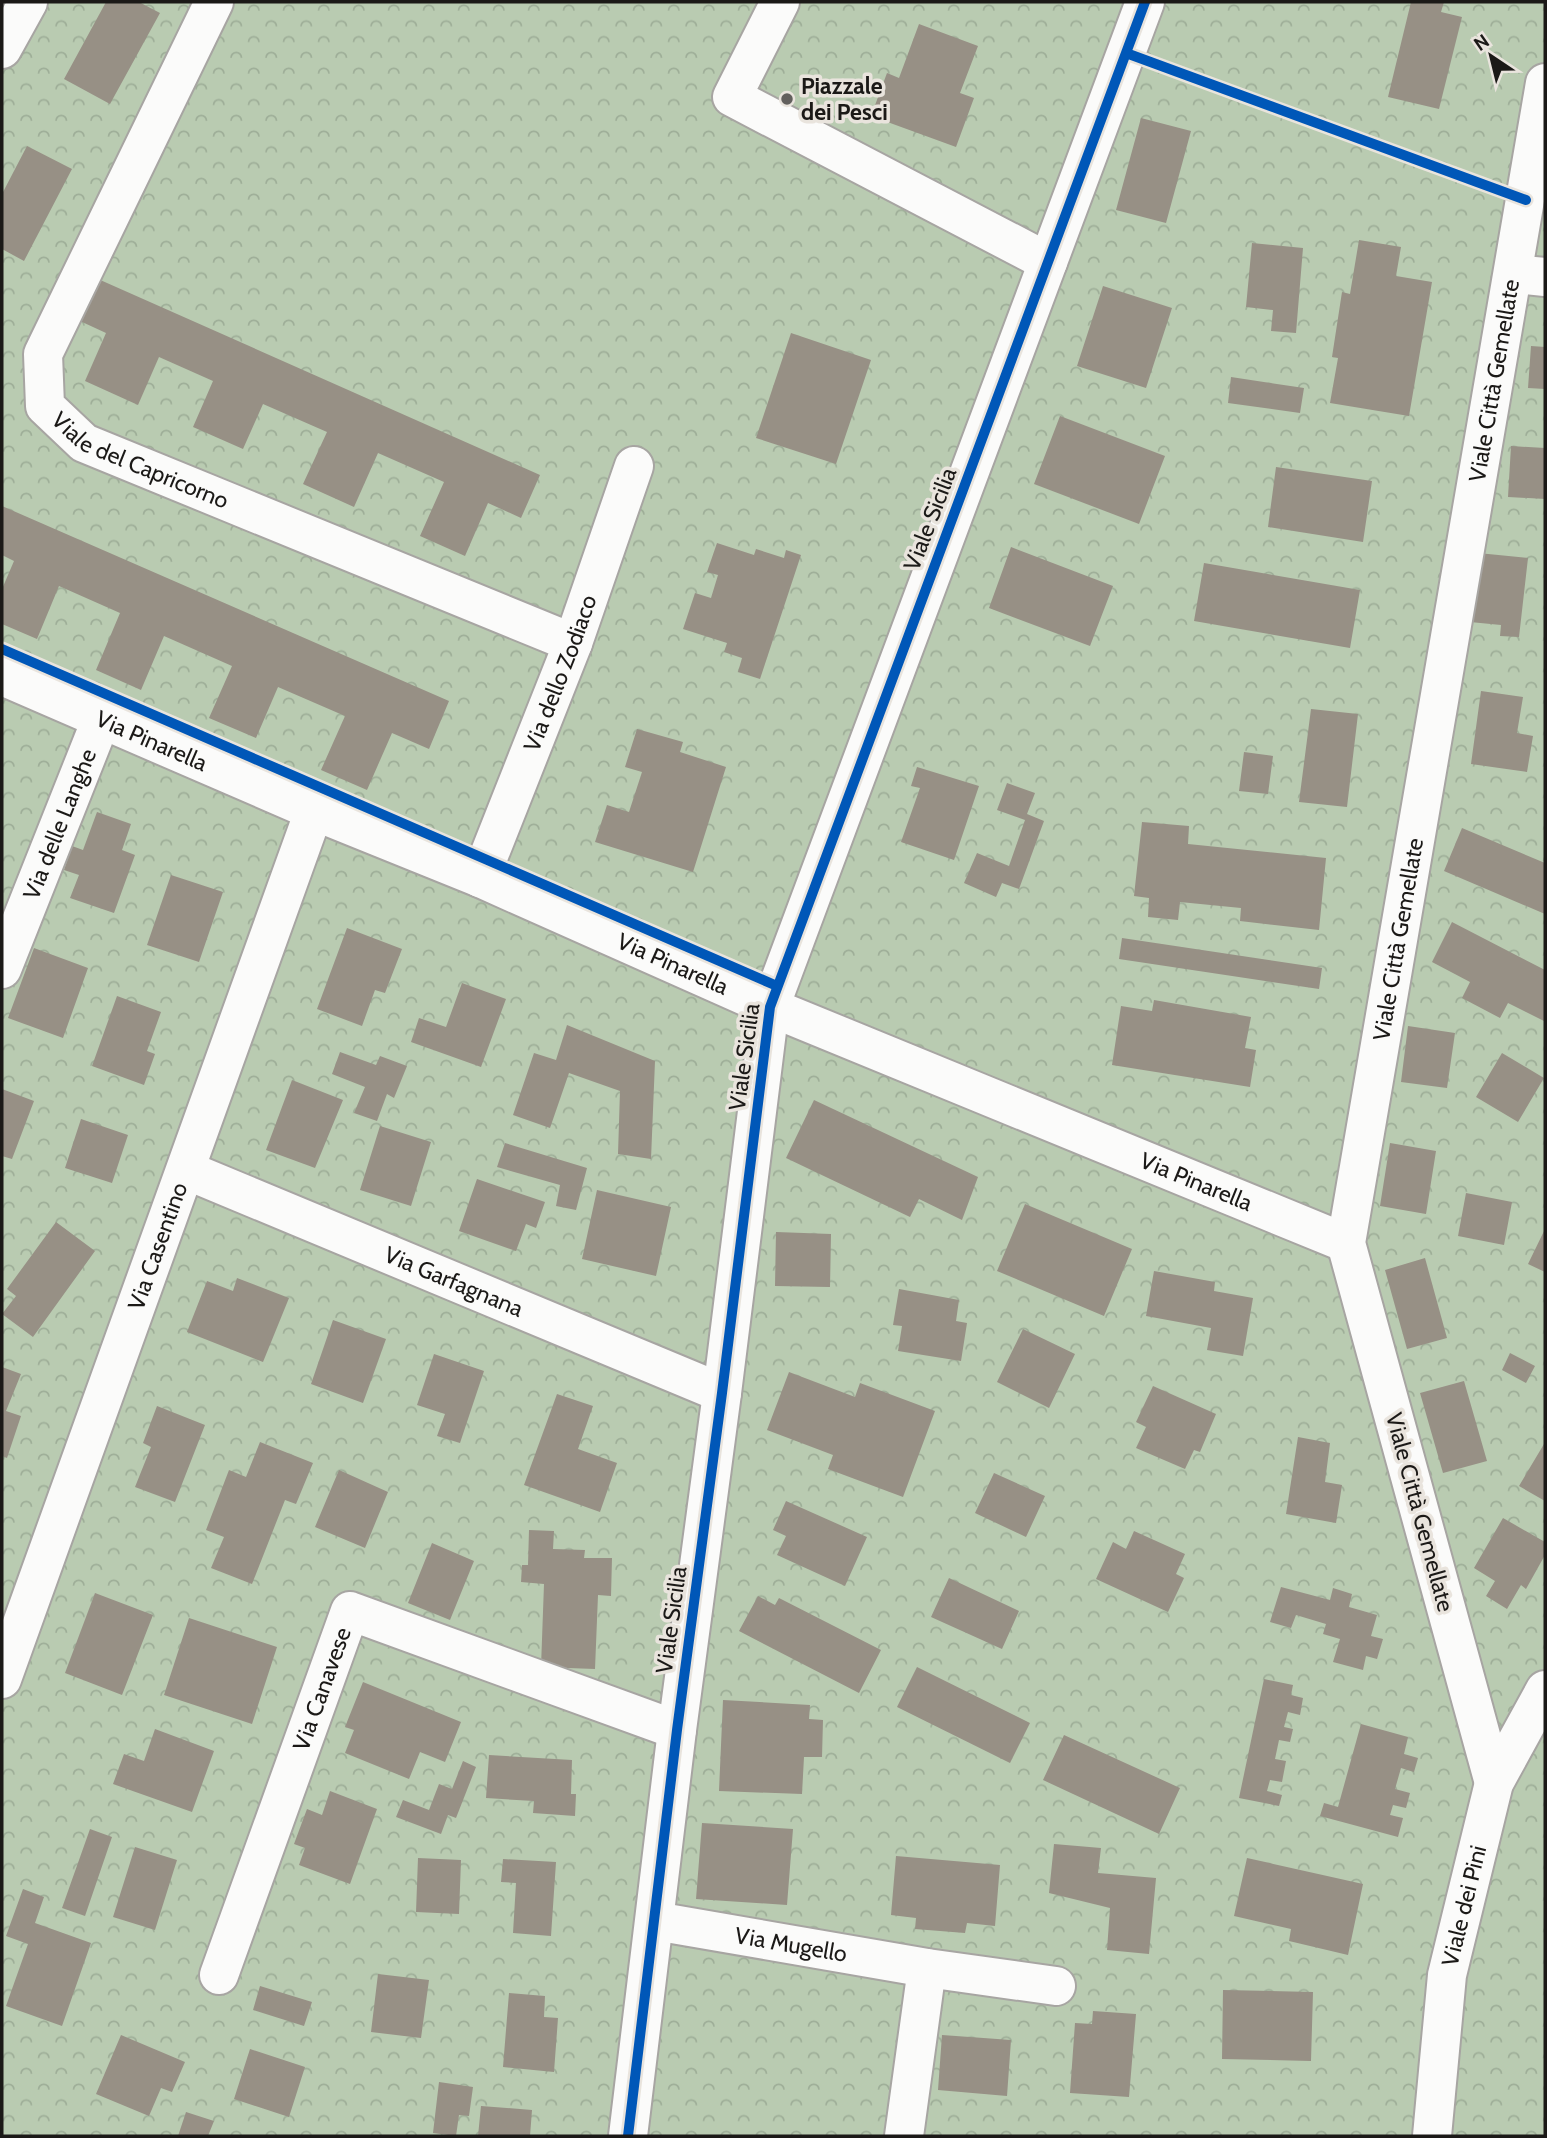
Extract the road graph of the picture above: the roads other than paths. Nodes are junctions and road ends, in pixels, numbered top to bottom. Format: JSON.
{"nodes":[{"id":1,"x":28,"y":2,"type":"edge"},
{"id":2,"x":214,"y":2,"type":"edge"},
{"id":3,"x":780,"y":2,"type":"edge"},
{"id":4,"x":1145,"y":2,"type":"edge"},
{"id":5,"x":2,"y":49,"type":"edge"},
{"id":6,"x":1545,"y":83,"type":"edge"},
{"id":7,"x":1048,"y":262,"type":"junction"},
{"id":8,"x":1529,"y":276,"type":"edge"},
{"id":9,"x":634,"y":466,"type":"dead end"},
{"id":10,"x":573,"y":643,"type":"junction"},
{"id":11,"x":2,"y":676,"type":"edge"},
{"id":12,"x":101,"y":720,"type":"junction"},
{"id":13,"x":314,"y":811,"type":"junction"},
{"id":14,"x":480,"y":878,"type":"junction"},
{"id":15,"x":2,"y":970,"type":"edge"},
{"id":16,"x":770,"y":1007,"type":"junction"},
{"id":17,"x":186,"y":1170,"type":"junction"},
{"id":18,"x":1346,"y":1243,"type":"junction"},
{"id":19,"x":722,"y":1393,"type":"junction"},
{"id":20,"x":2,"y":1679,"type":"edge"},
{"id":21,"x":1545,"y":1690,"type":"edge"},
{"id":22,"x":677,"y":1730,"type":"junction"},
{"id":23,"x":1494,"y":1783,"type":"junction"},
{"id":24,"x":655,"y":1921,"type":"junction"},
{"id":25,"x":927,"y":1968,"type":"junction"},
{"id":26,"x":219,"y":1975,"type":"dead end"},
{"id":27,"x":1056,"y":1986,"type":"dead end"},
{"id":28,"x":628,"y":2136,"type":"edge"},
{"id":29,"x":904,"y":2136,"type":"edge"},
{"id":30,"x":1432,"y":2136,"type":"edge"}],
"edges":[{"from":1,"to":5,"type":"street"},
{"from":2,"to":10,"type":"street","name":"Viale del Capricorno"},
{"from":3,"to":7,"type":"street"},
{"from":4,"to":7,"type":"street","name":"Viale Sicilia"},
{"from":6,"to":8,"type":"street","name":"Viale Città Gemellate"},
{"from":7,"to":16,"type":"street","name":"Viale Sicilia"},
{"from":8,"to":18,"type":"street","name":"Viale Città Gemellate"},
{"from":9,"to":10,"type":"street","name":"Via dello Zodiaco"},
{"from":10,"to":14,"type":"street","name":"Via dello Zodiaco"},
{"from":11,"to":12,"type":"street","name":"Via Pinarella"},
{"from":12,"to":13,"type":"street","name":"Via Pinarella"},
{"from":12,"to":15,"type":"street","name":"Via delle Langhe"},
{"from":13,"to":14,"type":"street","name":"Via Pinarella"},
{"from":13,"to":17,"type":"street","name":"Via Casentino"},
{"from":14,"to":16,"type":"street","name":"Via Pinarella"},
{"from":16,"to":18,"type":"street","name":"Via Pinarella"},
{"from":16,"to":19,"type":"street","name":"Viale Sicilia"},
{"from":17,"to":19,"type":"street","name":"Via Garfagnana"},
{"from":17,"to":20,"type":"street","name":"Via Casentino"},
{"from":18,"to":23,"type":"street","name":"Viale Città Gemellate"},
{"from":19,"to":22,"type":"street","name":"Viale Sicilia"},
{"from":21,"to":23,"type":"street","name":"Viale dei Pini"},
{"from":22,"to":24,"type":"street","name":"Viale Sicilia"},
{"from":22,"to":26,"type":"street","name":"Via Canavese"},
{"from":23,"to":30,"type":"street","name":"Viale dei Pini"},
{"from":24,"to":25,"type":"street","name":"Via Mugello"},
{"from":24,"to":28,"type":"street","name":"Viale Sicilia"},
{"from":25,"to":27,"type":"street","name":"Via Mugello"},
{"from":25,"to":29,"type":"street"}]}
